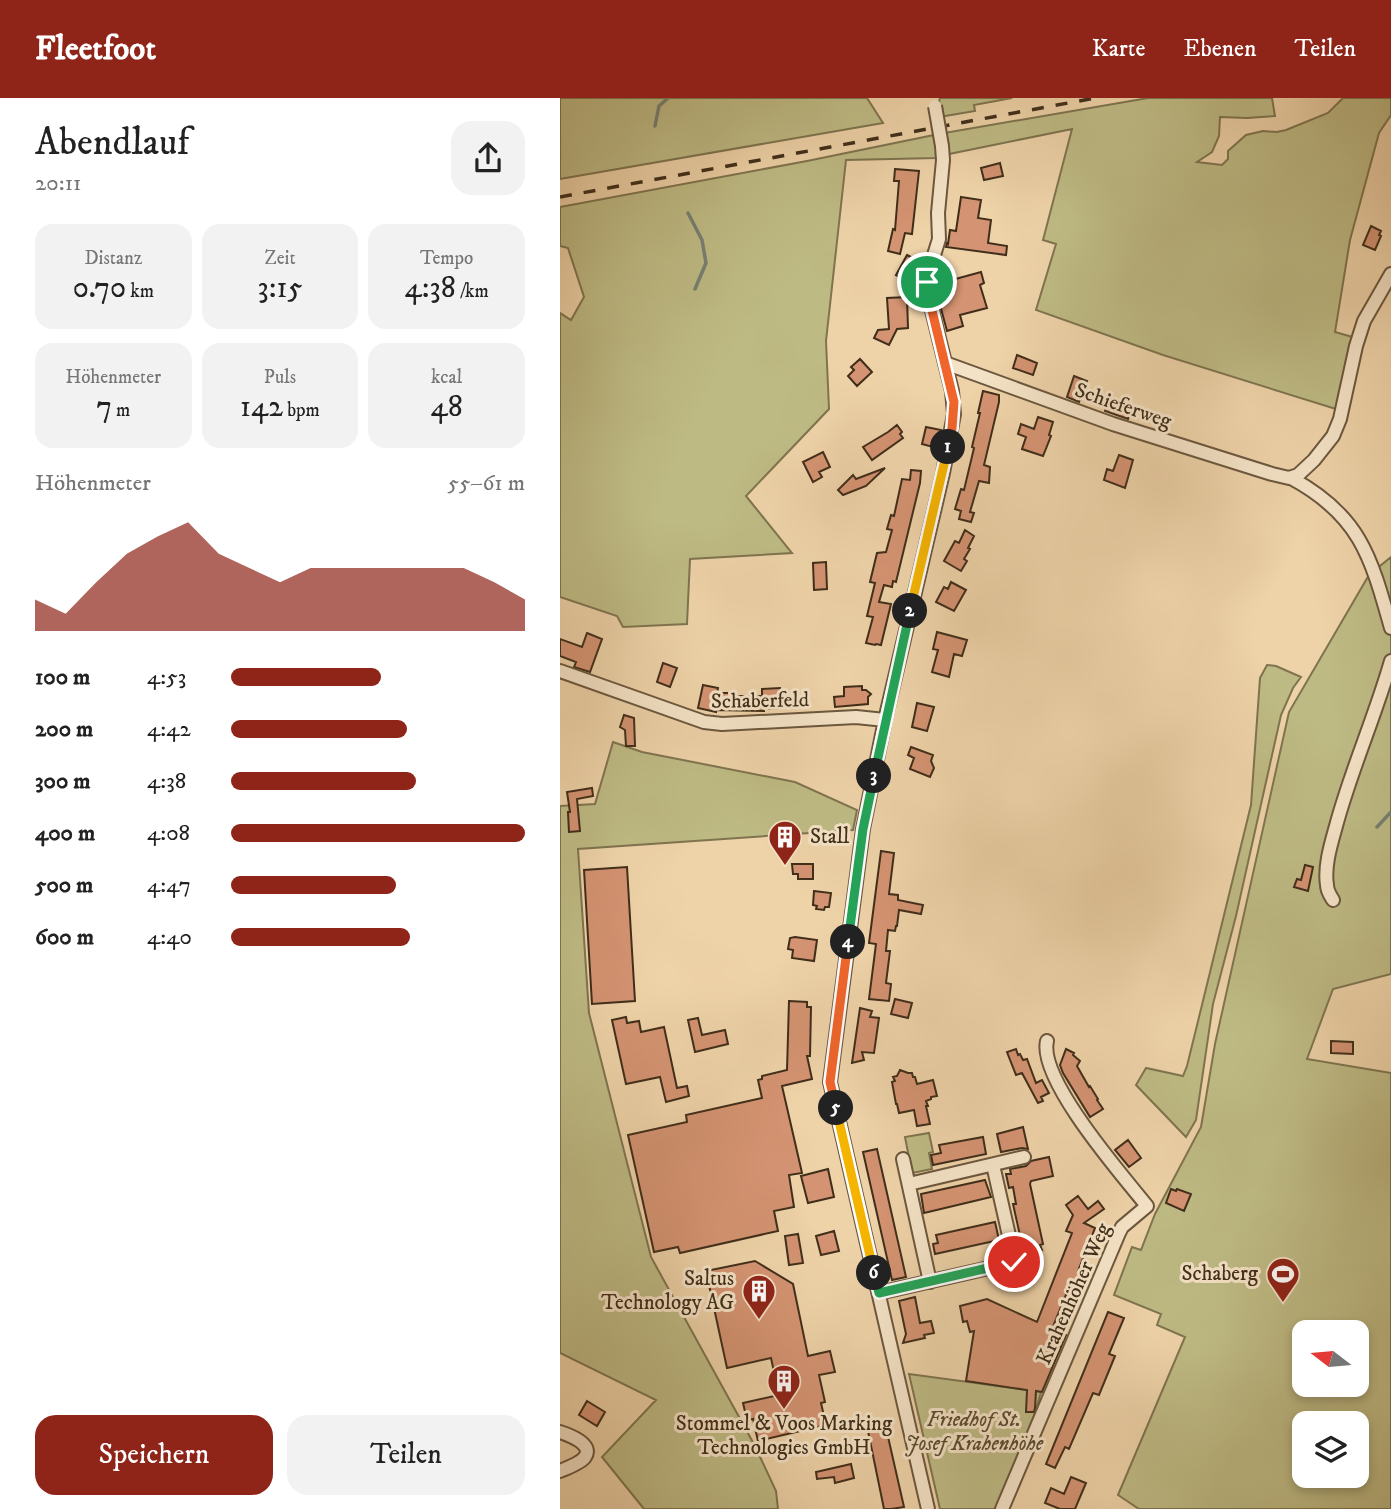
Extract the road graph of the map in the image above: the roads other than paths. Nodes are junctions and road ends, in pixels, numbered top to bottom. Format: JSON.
{"nodes":[{"id":1,"x":935,"y":102,"type":"edge"},
{"id":2,"x":1391,"y":274,"type":"edge"},
{"id":3,"x":945,"y":363,"type":"junction"},
{"id":4,"x":1291,"y":478,"type":"junction"},
{"id":5,"x":1391,"y":628,"type":"edge"},
{"id":6,"x":1391,"y":661,"type":"edge"},
{"id":7,"x":560,"y":671,"type":"edge"},
{"id":8,"x":885,"y":720,"type":"junction"},
{"id":9,"x":1333,"y":900,"type":"dead end"},
{"id":10,"x":1046,"y":1041,"type":"dead end"},
{"id":11,"x":1024,"y":1157,"type":"dead end"},
{"id":12,"x":903,"y":1159,"type":"dead end"},
{"id":13,"x":993,"y":1164,"type":"junction"},
{"id":14,"x":909,"y":1184,"type":"junction"},
{"id":15,"x":930,"y":1282,"type":"junction"},
{"id":16,"x":879,"y":1293,"type":"junction"},
{"id":17,"x":560,"y":1432,"type":"edge"},
{"id":18,"x":560,"y":1471,"type":"edge"},
{"id":19,"x":928,"y":1509,"type":"edge"},
{"id":20,"x":1002,"y":1509,"type":"edge"}],
"edges":[{"from":1,"to":3,"type":"street","bridge":true},
{"from":2,"to":4,"type":"street"},
{"from":3,"to":4,"type":"street","name":"Schieferweg"},
{"from":3,"to":8,"type":"street"},
{"from":4,"to":5,"type":"street","name":"Schieferweg"},
{"from":6,"to":9,"type":"street"},
{"from":7,"to":8,"type":"street","name":"Schaberfeld"},
{"from":8,"to":16,"type":"street"},
{"from":10,"to":20,"type":"street","name":"Krahenhöher Weg"},
{"from":11,"to":13,"type":"street"},
{"from":12,"to":14,"type":"street"},
{"from":13,"to":14,"type":"street"},
{"from":13,"to":15,"type":"street"},
{"from":14,"to":15,"type":"street"},
{"from":15,"to":16,"type":"street"},
{"from":16,"to":19,"type":"street"},
{"from":17,"to":18,"type":"street"}]}
